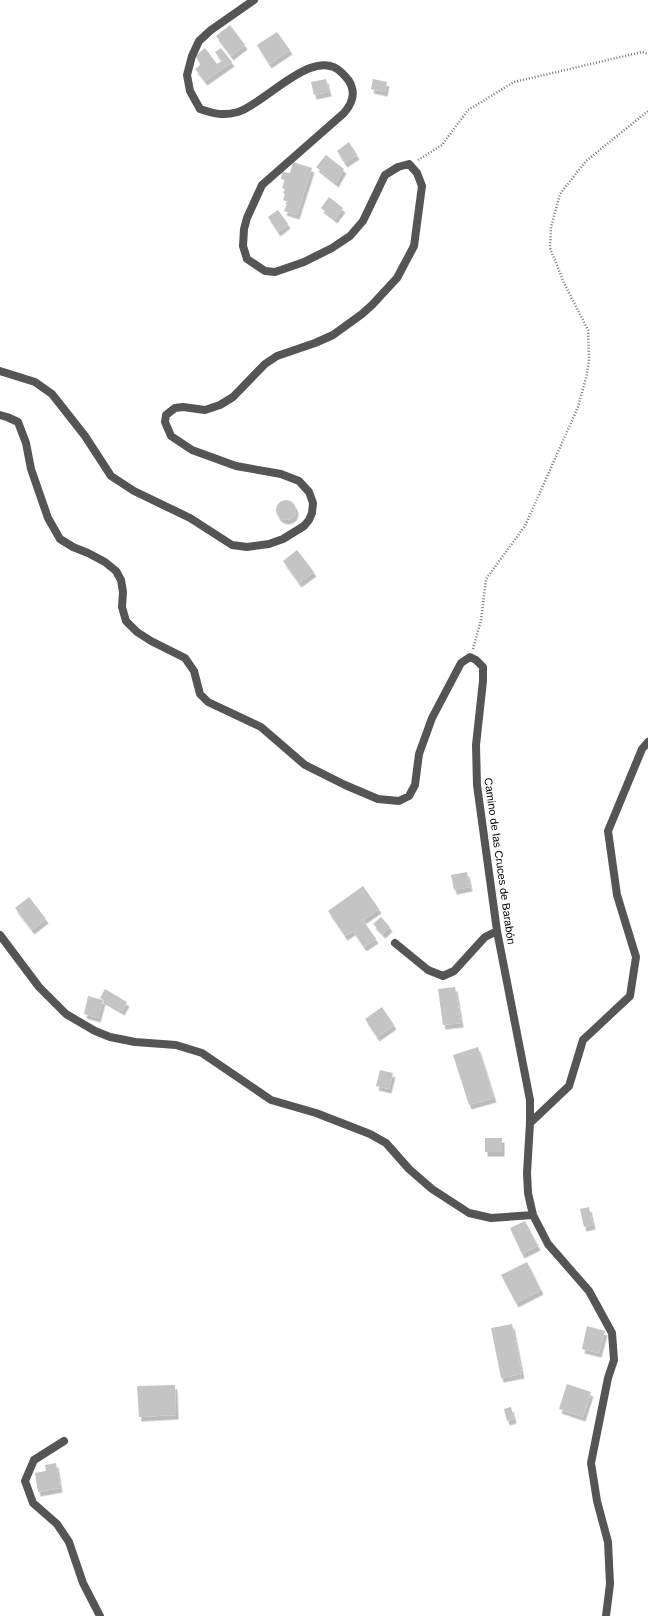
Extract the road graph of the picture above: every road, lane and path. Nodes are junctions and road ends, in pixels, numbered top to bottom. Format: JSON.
{"nodes":[{"id":1,"x":254,"y":0,"type":"edge"},
{"id":2,"x":648,"y":54,"type":"edge"},
{"id":3,"x":648,"y":110,"type":"edge"},
{"id":4,"x":409,"y":164,"type":"junction"},
{"id":5,"x":0,"y":371,"type":"edge"},
{"id":6,"x":0,"y":415,"type":"edge"},
{"id":7,"x":470,"y":657,"type":"junction"},
{"id":8,"x":648,"y":742,"type":"edge"},
{"id":9,"x":497,"y":931,"type":"junction"},
{"id":10,"x":0,"y":935,"type":"edge"},
{"id":11,"x":395,"y":943,"type":"dead end"},
{"id":12,"x":530,"y":1123,"type":"junction"},
{"id":13,"x":533,"y":1215,"type":"junction"},
{"id":14,"x":64,"y":1441,"type":"dead end"},
{"id":15,"x":100,"y":1616,"type":"edge"},
{"id":16,"x":606,"y":1616,"type":"edge"}],
"edges":[{"from":1,"to":4,"type":"street"},
{"from":2,"to":4,"type":"path"},
{"from":3,"to":7,"type":"path"},
{"from":4,"to":5,"type":"street"},
{"from":6,"to":7,"type":"street"},
{"from":7,"to":9,"type":"street","name":"Camino de las Cruces de Barabón"},
{"from":8,"to":12,"type":"street"},
{"from":9,"to":11,"type":"street"},
{"from":9,"to":12,"type":"street","name":"Camino de las Cruces de Barabón"},
{"from":10,"to":13,"type":"street"},
{"from":12,"to":13,"type":"street","name":"Camino de las Cruces de Barabón"},
{"from":13,"to":16,"type":"street","name":"Camino de las Cruces de Barabón"},
{"from":14,"to":15,"type":"street"}]}
